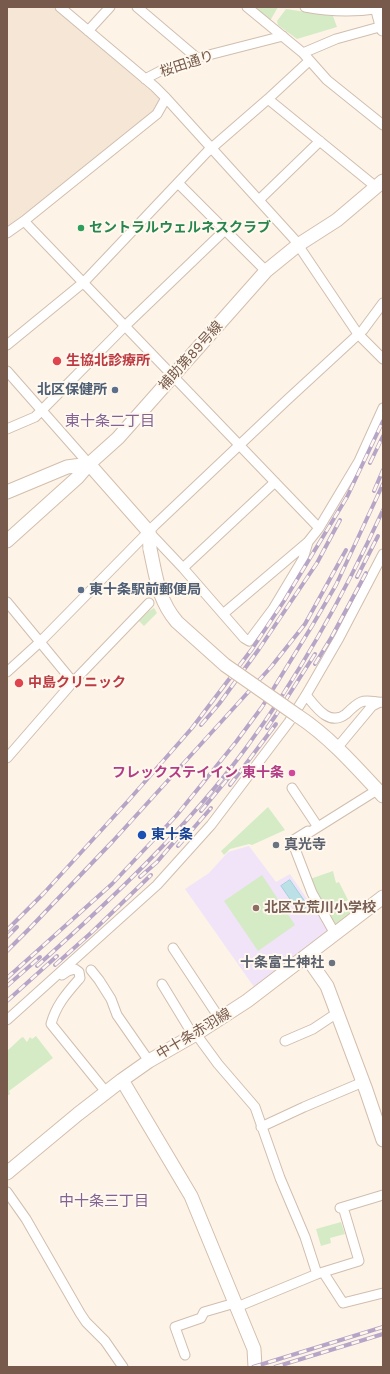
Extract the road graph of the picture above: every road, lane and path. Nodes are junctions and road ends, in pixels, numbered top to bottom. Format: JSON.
{"nodes":[{"id":1,"x":60,"y":7,"type":"edge"},
{"id":2,"x":110,"y":7,"type":"edge"},
{"id":3,"x":137,"y":7,"type":"edge"},
{"id":4,"x":247,"y":7,"type":"edge"},
{"id":5,"x":305,"y":7,"type":"edge"},
{"id":6,"x":379,"y":8,"type":"edge"},
{"id":7,"x":383,"y":27,"type":"edge"},
{"id":8,"x":88,"y":31,"type":"junction"},
{"id":9,"x":283,"y":36,"type":"junction"},
{"id":10,"x":303,"y":53,"type":"junction"},
{"id":11,"x":197,"y":58,"type":"junction"},
{"id":12,"x":309,"y":61,"type":"junction"},
{"id":13,"x":145,"y":79,"type":"junction"},
{"id":14,"x":166,"y":98,"type":"junction"},
{"id":15,"x":268,"y":99,"type":"junction"},
{"id":16,"x":383,"y":125,"type":"edge"},
{"id":17,"x":320,"y":141,"type":"junction"},
{"id":18,"x":212,"y":148,"type":"junction"},
{"id":19,"x":178,"y":183,"type":"junction"},
{"id":20,"x":380,"y":184,"type":"edge"},
{"id":21,"x":259,"y":200,"type":"junction"},
{"id":22,"x":24,"y":220,"type":"junction"},
{"id":23,"x":225,"y":230,"type":"junction"},
{"id":24,"x":7,"y":233,"type":"edge"},
{"id":25,"x":298,"y":245,"type":"junction"},
{"id":26,"x":266,"y":271,"type":"junction"},
{"id":27,"x":84,"y":282,"type":"junction"},
{"id":28,"x":383,"y":303,"type":"edge"},
{"id":29,"x":124,"y":326,"type":"junction"},
{"id":30,"x":358,"y":334,"type":"junction"},
{"id":31,"x":7,"y":345,"type":"edge"},
{"id":32,"x":383,"y":359,"type":"edge"},
{"id":33,"x":7,"y":371,"type":"edge"},
{"id":34,"x":174,"y":376,"type":"junction"},
{"id":35,"x":383,"y":408,"type":"edge"},
{"id":36,"x":42,"y":410,"type":"junction"},
{"id":37,"x":7,"y":429,"type":"edge"},
{"id":38,"x":239,"y":445,"type":"junction"},
{"id":39,"x":89,"y":464,"type":"junction"},
{"id":40,"x":275,"y":482,"type":"junction"},
{"id":41,"x":7,"y":492,"type":"edge"},
{"id":42,"x":319,"y":528,"type":"junction"},
{"id":43,"x":149,"y":532,"type":"junction"},
{"id":44,"x":7,"y":541,"type":"edge"},
{"id":45,"x":308,"y":542,"type":"junction"},
{"id":46,"x":383,"y":554,"type":"edge"},
{"id":47,"x":183,"y":568,"type":"junction"},
{"id":48,"x":7,"y":602,"type":"edge"},
{"id":49,"x":149,"y":603,"type":"dead end"},
{"id":50,"x":223,"y":614,"type":"junction"},
{"id":51,"x":40,"y":642,"type":"junction"},
{"id":52,"x":7,"y":672,"type":"edge"},
{"id":53,"x":72,"y":682,"type":"junction"},
{"id":54,"x":306,"y":695,"type":"junction"},
{"id":55,"x":380,"y":702,"type":"edge"},
{"id":56,"x":336,"y":748,"type":"junction"},
{"id":57,"x":7,"y":758,"type":"edge"},
{"id":58,"x":292,"y":788,"type":"dead end"},
{"id":59,"x":380,"y":793,"type":"edge"},
{"id":60,"x":318,"y":827,"type":"junction"},
{"id":61,"x":383,"y":897,"type":"edge"},
{"id":62,"x":335,"y":934,"type":"junction"},
{"id":63,"x":173,"y":948,"type":"dead end"},
{"id":64,"x":306,"y":956,"type":"junction"},
{"id":65,"x":91,"y":970,"type":"dead end"},
{"id":66,"x":52,"y":980,"type":"junction"},
{"id":67,"x":162,"y":984,"type":"dead end"},
{"id":68,"x":337,"y":1013,"type":"junction"},
{"id":69,"x":220,"y":1019,"type":"junction"},
{"id":70,"x":7,"y":1020,"type":"edge"},
{"id":71,"x":194,"y":1034,"type":"junction"},
{"id":72,"x":285,"y":1041,"type":"dead end"},
{"id":73,"x":149,"y":1061,"type":"junction"},
{"id":74,"x":122,"y":1080,"type":"junction"},
{"id":75,"x":363,"y":1082,"type":"junction"},
{"id":76,"x":106,"y":1092,"type":"junction"},
{"id":77,"x":261,"y":1127,"type":"junction"},
{"id":78,"x":382,"y":1134,"type":"edge"},
{"id":79,"x":7,"y":1174,"type":"edge"},
{"id":80,"x":7,"y":1192,"type":"edge"},
{"id":81,"x":383,"y":1195,"type":"edge"},
{"id":82,"x":320,"y":1273,"type":"junction"},
{"id":83,"x":383,"y":1293,"type":"edge"},
{"id":84,"x":236,"y":1305,"type":"junction"},
{"id":85,"x":186,"y":1355,"type":"dead end"},
{"id":86,"x":123,"y":1367,"type":"edge"},
{"id":87,"x":255,"y":1367,"type":"edge"}],
"edges":[{"from":1,"to":8,"type":"street"},
{"from":2,"to":8,"type":"street"},
{"from":3,"to":11,"type":"street"},
{"from":4,"to":9,"type":"street"},
{"from":5,"to":6,"type":"street"},
{"from":6,"to":7,"type":"street"},
{"from":7,"to":10,"type":"street"},
{"from":8,"to":13,"type":"street"},
{"from":9,"to":10,"type":"street"},
{"from":9,"to":11,"type":"street","name":"桜田通り"},
{"from":10,"to":12,"type":"street"},
{"from":11,"to":13,"type":"street","name":"桜田通り"},
{"from":12,"to":15,"type":"street"},
{"from":12,"to":16,"type":"street"},
{"from":13,"to":14,"type":"street","name":"桜田通り"},
{"from":14,"to":18,"type":"street"},
{"from":14,"to":22,"type":"street","name":"桜田通り"},
{"from":15,"to":17,"type":"street"},
{"from":15,"to":18,"type":"street"},
{"from":17,"to":20,"type":"street"},
{"from":17,"to":21,"type":"street"},
{"from":18,"to":19,"type":"street"},
{"from":18,"to":21,"type":"street"},
{"from":19,"to":23,"type":"street"},
{"from":19,"to":27,"type":"street"},
{"from":20,"to":25,"type":"street","name":"補助第89号線"},
{"from":21,"to":25,"type":"street"},
{"from":22,"to":24,"type":"street","name":"桜田通り"},
{"from":22,"to":27,"type":"street"},
{"from":23,"to":26,"type":"street"},
{"from":23,"to":29,"type":"street"},
{"from":25,"to":26,"type":"street","name":"補助第89号線"},
{"from":25,"to":30,"type":"street"},
{"from":26,"to":34,"type":"street","name":"補助第89号線"},
{"from":27,"to":29,"type":"street"},
{"from":27,"to":31,"type":"street"},
{"from":28,"to":30,"type":"street"},
{"from":29,"to":34,"type":"street"},
{"from":29,"to":36,"type":"street"},
{"from":30,"to":32,"type":"street"},
{"from":30,"to":38,"type":"street"},
{"from":33,"to":36,"type":"street"},
{"from":34,"to":38,"type":"street"},
{"from":34,"to":39,"type":"street","name":"補助第89号線"},
{"from":35,"to":42,"type":"street"},
{"from":36,"to":37,"type":"street"},
{"from":36,"to":39,"type":"street"},
{"from":38,"to":40,"type":"street"},
{"from":38,"to":43,"type":"street"},
{"from":39,"to":41,"type":"street"},
{"from":39,"to":43,"type":"street"},
{"from":39,"to":44,"type":"street","name":"補助第89号線"},
{"from":40,"to":42,"type":"street"},
{"from":40,"to":47,"type":"street"},
{"from":42,"to":45,"type":"street"},
{"from":43,"to":47,"type":"street"},
{"from":43,"to":51,"type":"street"},
{"from":43,"to":56,"type":"street","bridge":true},
{"from":45,"to":50,"type":"street"},
{"from":45,"to":50,"type":"street"},
{"from":46,"to":54,"type":"street"},
{"from":47,"to":50,"type":"street"},
{"from":48,"to":51,"type":"street"},
{"from":49,"to":53,"type":"street"},
{"from":51,"to":52,"type":"street"},
{"from":51,"to":53,"type":"street"},
{"from":53,"to":57,"type":"street"},
{"from":54,"to":55,"type":"street"},
{"from":54,"to":66,"type":"street"},
{"from":55,"to":56,"type":"street"},
{"from":56,"to":59,"type":"street"},
{"from":58,"to":60,"type":"street"},
{"from":59,"to":60,"type":"street"},
{"from":60,"to":62,"type":"street"},
{"from":61,"to":62,"type":"street","name":"中十条赤羽線"},
{"from":62,"to":64,"type":"street","name":"中十条赤羽線"},
{"from":63,"to":69,"type":"street"},
{"from":64,"to":68,"type":"street"},
{"from":64,"to":69,"type":"street","name":"中十条赤羽線"},
{"from":65,"to":73,"type":"street"},
{"from":66,"to":70,"type":"street"},
{"from":66,"to":76,"type":"street"},
{"from":67,"to":71,"type":"street"},
{"from":68,"to":72,"type":"street"},
{"from":68,"to":75,"type":"street"},
{"from":69,"to":71,"type":"street","name":"中十条赤羽線"},
{"from":71,"to":73,"type":"street","name":"中十条赤羽線"},
{"from":71,"to":77,"type":"street"},
{"from":73,"to":74,"type":"street","name":"中十条赤羽線"},
{"from":74,"to":76,"type":"street","name":"中十条赤羽線"},
{"from":74,"to":84,"type":"street"},
{"from":75,"to":77,"type":"street"},
{"from":75,"to":78,"type":"street"},
{"from":76,"to":79,"type":"street","name":"中十条赤羽線"},
{"from":77,"to":82,"type":"street"},
{"from":80,"to":86,"type":"street"},
{"from":81,"to":82,"type":"street"},
{"from":82,"to":83,"type":"street"},
{"from":82,"to":84,"type":"street"},
{"from":84,"to":85,"type":"street"},
{"from":84,"to":87,"type":"street"}]}
